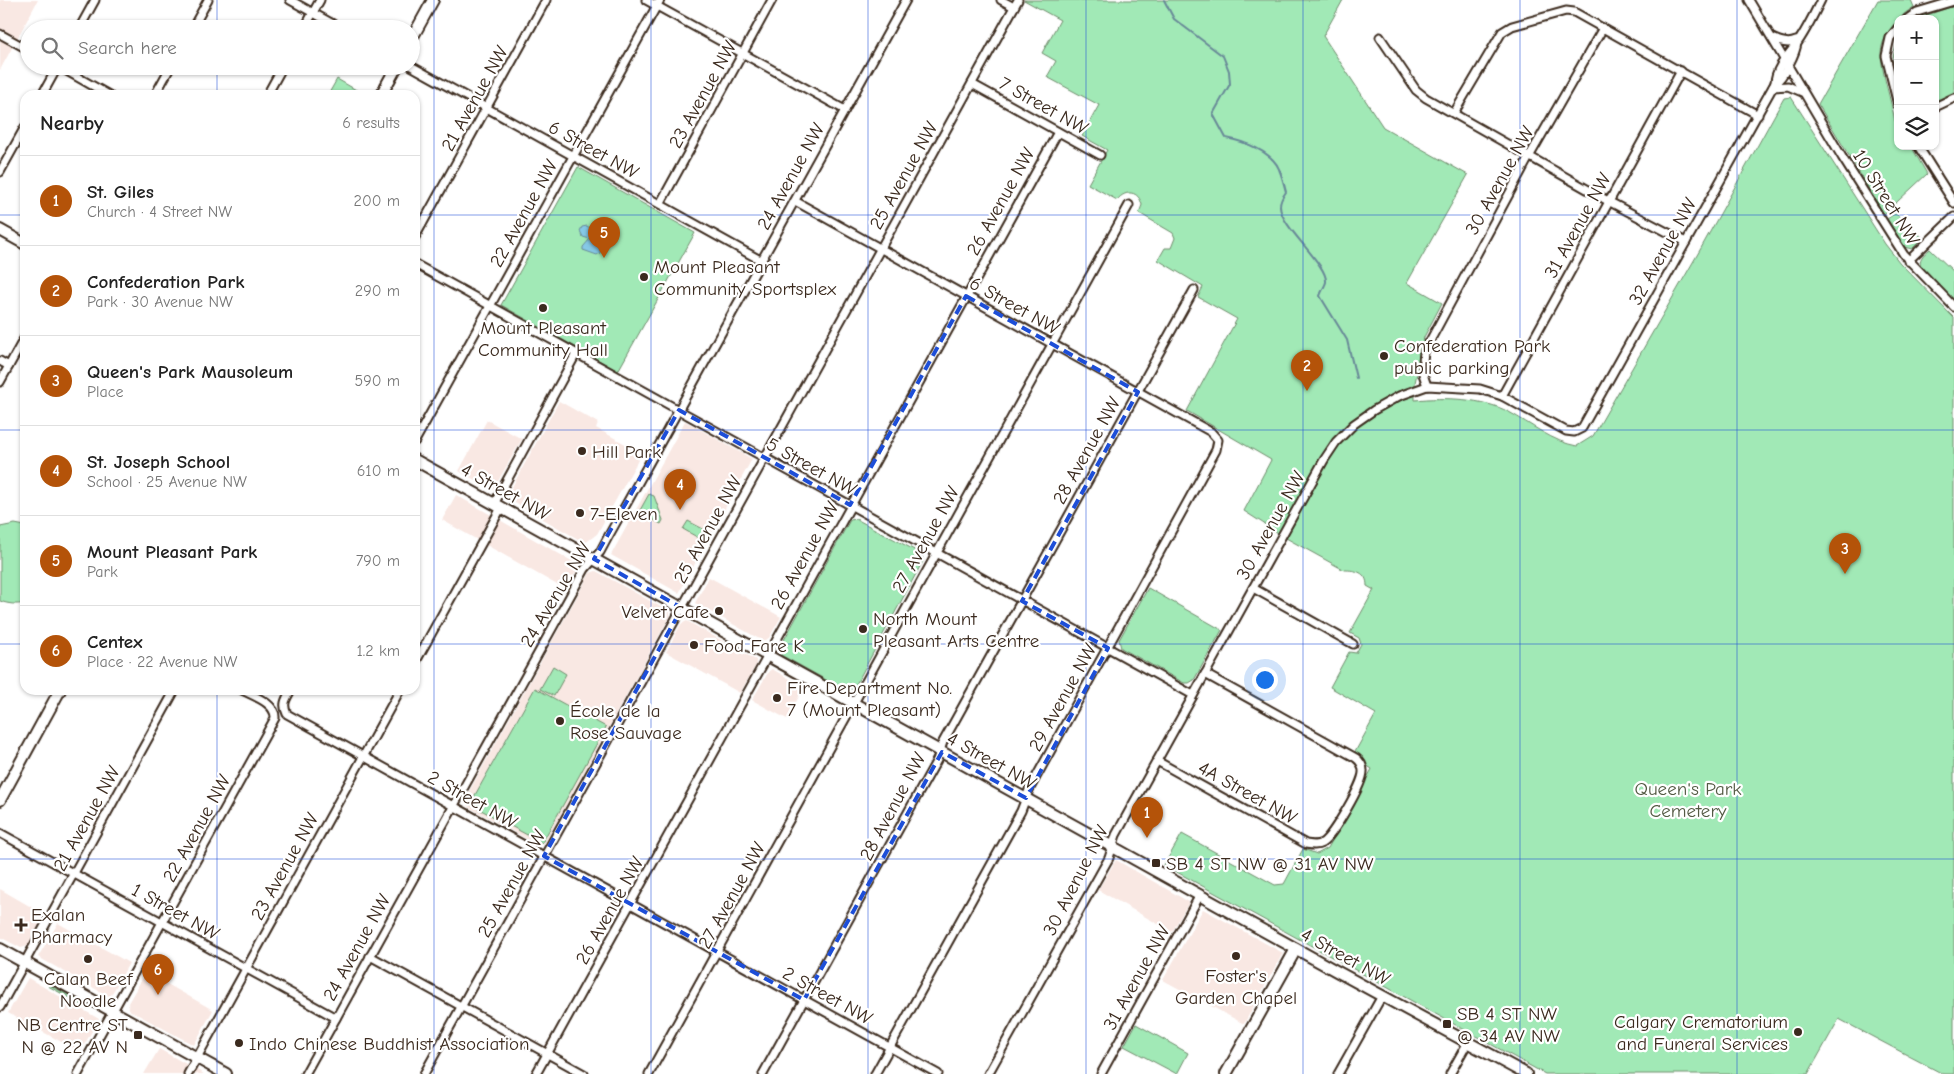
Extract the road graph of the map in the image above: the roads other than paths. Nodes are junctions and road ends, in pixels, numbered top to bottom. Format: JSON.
{"nodes":[{"id":1,"x":95,"y":0,"type":"edge"},
{"id":2,"x":208,"y":0,"type":"edge"},
{"id":3,"x":290,"y":0,"type":"edge"},
{"id":4,"x":320,"y":0,"type":"edge"},
{"id":5,"x":433,"y":0,"type":"edge"},
{"id":6,"x":546,"y":0,"type":"edge"},
{"id":7,"x":646,"y":0,"type":"edge"},
{"id":8,"x":772,"y":0,"type":"edge"},
{"id":9,"x":906,"y":0,"type":"edge"},
{"id":10,"x":1001,"y":0,"type":"edge"},
{"id":11,"x":1018,"y":0,"type":"edge"},
{"id":12,"x":1749,"y":0,"type":"edge"},
{"id":13,"x":1821,"y":0,"type":"edge"},
{"id":14,"x":1954,"y":1,"type":"edge"},
{"id":15,"x":658,"y":3,"type":"edge"},
{"id":16,"x":1014,"y":7,"type":"junction"},
{"id":17,"x":312,"y":12,"type":"junction"},
{"id":18,"x":1913,"y":15,"type":"edge"},
{"id":19,"x":84,"y":20,"type":"edge"},
{"id":20,"x":197,"y":20,"type":"edge"},
{"id":21,"x":308,"y":20,"type":"edge"},
{"id":22,"x":326,"y":20,"type":"edge"},
{"id":23,"x":420,"y":24,"type":"edge"},
{"id":24,"x":1603,"y":28,"type":"junction"},
{"id":25,"x":1894,"y":33,"type":"edge"},
{"id":26,"x":0,"y":34,"type":"edge"},
{"id":27,"x":1380,"y":37,"type":"dead end"},
{"id":28,"x":1772,"y":38,"type":"junction"},
{"id":29,"x":1798,"y":41,"type":"junction"},
{"id":30,"x":20,"y":45,"type":"edge"},
{"id":31,"x":743,"y":53,"type":"junction"},
{"id":32,"x":1786,"y":62,"type":"junction"},
{"id":33,"x":420,"y":71,"type":"edge"},
{"id":34,"x":1681,"y":71,"type":"junction"},
{"id":35,"x":53,"y":75,"type":"edge"},
{"id":36,"x":74,"y":75,"type":"edge"},
{"id":37,"x":166,"y":75,"type":"edge"},
{"id":38,"x":278,"y":75,"type":"edge"},
{"id":39,"x":392,"y":75,"type":"edge"},
{"id":40,"x":972,"y":84,"type":"junction"},
{"id":41,"x":1774,"y":85,"type":"junction"},
{"id":42,"x":1894,"y":89,"type":"edge"},
{"id":43,"x":45,"y":90,"type":"edge"},
{"id":44,"x":100,"y":90,"type":"edge"},
{"id":45,"x":159,"y":90,"type":"edge"},
{"id":46,"x":270,"y":90,"type":"edge"},
{"id":47,"x":384,"y":90,"type":"edge"},
{"id":48,"x":1805,"y":93,"type":"junction"},
{"id":49,"x":1954,"y":98,"type":"edge"},
{"id":50,"x":1939,"y":105,"type":"edge"},
{"id":51,"x":487,"y":108,"type":"junction"},
{"id":52,"x":845,"y":110,"type":"junction"},
{"id":53,"x":1454,"y":113,"type":"junction"},
{"id":54,"x":1758,"y":115,"type":"junction"},
{"id":55,"x":1058,"y":132,"type":"junction"},
{"id":56,"x":20,"y":135,"type":"edge"},
{"id":57,"x":1921,"y":150,"type":"edge"},
{"id":58,"x":573,"y":155,"type":"junction"},
{"id":59,"x":1100,"y":155,"type":"dead end"},
{"id":60,"x":1530,"y":157,"type":"junction"},
{"id":61,"x":0,"y":172,"type":"edge"},
{"id":62,"x":795,"y":201,"type":"junction"},
{"id":63,"x":1608,"y":201,"type":"junction"},
{"id":64,"x":1954,"y":203,"type":"edge"},
{"id":65,"x":660,"y":204,"type":"junction"},
{"id":66,"x":1129,"y":205,"type":"dead end"},
{"id":67,"x":1954,"y":217,"type":"edge"},
{"id":68,"x":420,"y":228,"type":"edge"},
{"id":69,"x":0,"y":230,"type":"edge"},
{"id":70,"x":20,"y":241,"type":"edge"},
{"id":71,"x":1686,"y":242,"type":"junction"},
{"id":72,"x":880,"y":249,"type":"junction"},
{"id":73,"x":762,"y":261,"type":"junction"},
{"id":74,"x":1908,"y":261,"type":"junction"},
{"id":75,"x":420,"y":267,"type":"edge"},
{"id":76,"x":1194,"y":290,"type":"dead end"},
{"id":77,"x":966,"y":296,"type":"junction"},
{"id":78,"x":491,"y":305,"type":"junction"},
{"id":79,"x":1954,"y":307,"type":"edge"},
{"id":80,"x":1052,"y":344,"type":"junction"},
{"id":81,"x":20,"y":346,"type":"edge"},
{"id":82,"x":576,"y":354,"type":"junction"},
{"id":83,"x":0,"y":361,"type":"edge"},
{"id":84,"x":9,"y":366,"type":"junction"},
{"id":85,"x":0,"y":382,"type":"edge"},
{"id":86,"x":1427,"y":386,"type":"junction"},
{"id":87,"x":1138,"y":392,"type":"junction"},
{"id":88,"x":1502,"y":396,"type":"junction"},
{"id":89,"x":679,"y":410,"type":"junction"},
{"id":90,"x":420,"y":432,"type":"edge"},
{"id":91,"x":1218,"y":440,"type":"joint"},
{"id":92,"x":764,"y":458,"type":"junction"},
{"id":93,"x":420,"y":463,"type":"edge"},
{"id":94,"x":850,"y":505,"type":"junction"},
{"id":95,"x":497,"y":506,"type":"junction"},
{"id":96,"x":936,"y":553,"type":"junction"},
{"id":97,"x":594,"y":559,"type":"junction"},
{"id":98,"x":1253,"y":588,"type":"junction"},
{"id":99,"x":1022,"y":601,"type":"junction"},
{"id":100,"x":682,"y":608,"type":"junction"},
{"id":101,"x":1353,"y":644,"type":"dead end"},
{"id":102,"x":1108,"y":648,"type":"junction"},
{"id":103,"x":420,"y":654,"type":"edge"},
{"id":104,"x":768,"y":656,"type":"junction"},
{"id":105,"x":1205,"y":674,"type":"junction"},
{"id":106,"x":57,"y":695,"type":"edge"},
{"id":107,"x":172,"y":695,"type":"edge"},
{"id":108,"x":251,"y":695,"type":"edge"},
{"id":109,"x":288,"y":695,"type":"edge"},
{"id":110,"x":397,"y":695,"type":"edge"},
{"id":111,"x":1193,"y":695,"type":"junction"},
{"id":112,"x":854,"y":704,"type":"junction"},
{"id":113,"x":940,"y":751,"type":"junction"},
{"id":114,"x":364,"y":756,"type":"junction"},
{"id":115,"x":1157,"y":760,"type":"junction"},
{"id":116,"x":1026,"y":798,"type":"junction"},
{"id":117,"x":0,"y":800,"type":"edge"},
{"id":118,"x":453,"y":806,"type":"junction"},
{"id":119,"x":0,"y":832,"type":"edge"},
{"id":120,"x":1112,"y":846,"type":"junction"},
{"id":121,"x":544,"y":856,"type":"junction"},
{"id":122,"x":74,"y":873,"type":"junction"},
{"id":123,"x":1200,"y":895,"type":"junction"},
{"id":124,"x":631,"y":904,"type":"junction"},
{"id":125,"x":162,"y":922,"type":"junction"},
{"id":126,"x":0,"y":949,"type":"edge"},
{"id":127,"x":1296,"y":949,"type":"junction"},
{"id":128,"x":718,"y":952,"type":"junction"},
{"id":129,"x":370,"y":956,"type":"junction"},
{"id":130,"x":25,"y":962,"type":"junction"},
{"id":131,"x":246,"y":969,"type":"junction"},
{"id":132,"x":1382,"y":996,"type":"junction"},
{"id":133,"x":804,"y":1000,"type":"junction"},
{"id":134,"x":461,"y":1006,"type":"junction"},
{"id":135,"x":0,"y":1007,"type":"edge"},
{"id":136,"x":113,"y":1011,"type":"junction"},
{"id":137,"x":336,"y":1018,"type":"junction"},
{"id":138,"x":1468,"y":1042,"type":"junction"},
{"id":139,"x":890,"y":1048,"type":"junction"},
{"id":140,"x":548,"y":1054,"type":"junction"},
{"id":141,"x":197,"y":1058,"type":"junction"},
{"id":142,"x":78,"y":1074,"type":"edge"},
{"id":143,"x":188,"y":1074,"type":"edge"},
{"id":144,"x":226,"y":1074,"type":"edge"},
{"id":145,"x":305,"y":1074,"type":"edge"},
{"id":146,"x":424,"y":1074,"type":"edge"},
{"id":147,"x":536,"y":1074,"type":"edge"},
{"id":148,"x":584,"y":1074,"type":"edge"},
{"id":149,"x":649,"y":1074,"type":"edge"},
{"id":150,"x":763,"y":1074,"type":"edge"},
{"id":151,"x":875,"y":1074,"type":"edge"},
{"id":152,"x":938,"y":1074,"type":"edge"},
{"id":153,"x":988,"y":1074,"type":"edge"},
{"id":154,"x":1101,"y":1074,"type":"edge"},
{"id":155,"x":1226,"y":1074,"type":"edge"},
{"id":156,"x":1338,"y":1074,"type":"edge"},
{"id":157,"x":1450,"y":1074,"type":"edge"},
{"id":158,"x":1526,"y":1074,"type":"edge"}],
"edges":[{"from":1,"to":19,"type":"street"},
{"from":2,"to":20,"type":"street"},
{"from":3,"to":17,"type":"street"},
{"from":4,"to":17,"type":"street"},
{"from":5,"to":23,"type":"main road"},
{"from":6,"to":51,"type":"street","name":"21 Avenue NW"},
{"from":7,"to":15,"type":"street"},
{"from":8,"to":31,"type":"street","name":"23 Avenue NW"},
{"from":9,"to":52,"type":"street","name":"24 Avenue NW"},
{"from":10,"to":16,"type":"street"},
{"from":11,"to":16,"type":"street","name":"25 Avenue NW"},
{"from":12,"to":28,"type":"street","name":"10 Street NW"},
{"from":13,"to":29,"type":"street","name":"32 Avenue NW"},
{"from":14,"to":18,"type":"street"},
{"from":15,"to":31,"type":"street"},
{"from":15,"to":58,"type":"street","name":"22 Avenue NW"},
{"from":16,"to":40,"type":"street","name":"25 Avenue NW"},
{"from":17,"to":21,"type":"street"},
{"from":17,"to":22,"type":"street"},
{"from":24,"to":34,"type":"street"},
{"from":24,"to":53,"type":"street"},
{"from":24,"to":60,"type":"street","name":"30 Avenue NW"},
{"from":25,"to":42,"type":"street"},
{"from":26,"to":30,"type":"street"},
{"from":27,"to":53,"type":"street"},
{"from":28,"to":29,"type":"street"},
{"from":28,"to":32,"type":"street","name":"10 Street NW"},
{"from":29,"to":32,"type":"street","name":"32 Avenue NW"},
{"from":31,"to":52,"type":"street"},
{"from":31,"to":65,"type":"street","name":"23 Avenue NW"},
{"from":32,"to":41,"type":"street","name":"32 Avenue NW"},
{"from":32,"to":48,"type":"street","name":"10 Street NW"},
{"from":33,"to":51,"type":"street","name":"6 Street NW"},
{"from":34,"to":54,"type":"street"},
{"from":34,"to":63,"type":"street","name":"31 Avenue NW"},
{"from":35,"to":43,"type":"street"},
{"from":36,"to":44,"type":"street"},
{"from":37,"to":45,"type":"street"},
{"from":38,"to":46,"type":"street"},
{"from":39,"to":47,"type":"main road"},
{"from":40,"to":55,"type":"street","name":"7 Street NW"},
{"from":40,"to":72,"type":"street","name":"25 Avenue NW"},
{"from":41,"to":48,"type":"street"},
{"from":41,"to":54,"type":"street","name":"32 Avenue NW"},
{"from":48,"to":74,"type":"street","name":"10 Street NW"},
{"from":49,"to":50,"type":"street"},
{"from":51,"to":58,"type":"street","name":"6 Street NW"},
{"from":51,"to":68,"type":"street","name":"21 Avenue NW"},
{"from":52,"to":62,"type":"street","name":"24 Avenue NW"},
{"from":53,"to":60,"type":"street"},
{"from":54,"to":71,"type":"street","name":"32 Avenue NW"},
{"from":55,"to":59,"type":"street","name":"7 Street NW"},
{"from":55,"to":77,"type":"street","name":"26 Avenue NW"},
{"from":56,"to":61,"type":"street"},
{"from":57,"to":64,"type":"street"},
{"from":58,"to":65,"type":"street","name":"6 Street NW"},
{"from":58,"to":78,"type":"street","name":"22 Avenue NW"},
{"from":60,"to":63,"type":"street"},
{"from":60,"to":86,"type":"street","name":"30 Avenue NW"},
{"from":62,"to":72,"type":"street","name":"6 Street NW"},
{"from":62,"to":73,"type":"street","name":"24 Avenue NW"},
{"from":63,"to":71,"type":"street"},
{"from":63,"to":88,"type":"street","name":"31 Avenue NW"},
{"from":65,"to":73,"type":"street","name":"6 Street NW"},
{"from":66,"to":80,"type":"street","name":"27 Avenue NW"},
{"from":67,"to":74,"type":"street"},
{"from":69,"to":70,"type":"main road"},
{"from":71,"to":88,"type":"street","name":"32 Avenue NW"},
{"from":72,"to":77,"type":"street","name":"6 Street NW"},
{"from":72,"to":92,"type":"street","name":"25 Avenue NW"},
{"from":73,"to":89,"type":"street","name":"24 Avenue NW"},
{"from":74,"to":79,"type":"street","name":"10 Street NW"},
{"from":75,"to":78,"type":"street","name":"5 Street NW"},
{"from":76,"to":87,"type":"street","name":"28 Avenue NW"},
{"from":77,"to":80,"type":"street","name":"6 Street NW"},
{"from":77,"to":94,"type":"street","name":"26 Avenue NW"},
{"from":78,"to":82,"type":"street","name":"5 Street NW"},
{"from":78,"to":90,"type":"street","name":"22 Avenue NW"},
{"from":80,"to":87,"type":"street","name":"6 Street NW"},
{"from":80,"to":96,"type":"street","name":"27 Avenue NW"},
{"from":81,"to":84,"type":"street"},
{"from":82,"to":89,"type":"street","name":"5 Street NW"},
{"from":82,"to":95,"type":"street"},
{"from":83,"to":84,"type":"street"},
{"from":84,"to":85,"type":"street"},
{"from":86,"to":88,"type":"street"},
{"from":86,"to":98,"type":"street","name":"30 Avenue NW"},
{"from":87,"to":91,"type":"street","name":"6 Street NW"},
{"from":87,"to":99,"type":"street","name":"28 Avenue NW"},
{"from":89,"to":92,"type":"street","name":"5 Street NW"},
{"from":89,"to":97,"type":"street","name":"24 Avenue NW"},
{"from":91,"to":102,"type":"street","name":"29 Avenue NW"},
{"from":92,"to":94,"type":"street","name":"5 Street NW"},
{"from":92,"to":100,"type":"street","name":"25 Avenue NW"},
{"from":93,"to":95,"type":"main road","name":"4 Street NW"},
{"from":94,"to":96,"type":"street","name":"5 Street NW"},
{"from":94,"to":104,"type":"street","name":"26 Avenue NW"},
{"from":95,"to":97,"type":"main road","name":"4 Street NW"},
{"from":95,"to":103,"type":"street"},
{"from":96,"to":99,"type":"street","name":"5 Street NW"},
{"from":96,"to":112,"type":"street","name":"27 Avenue NW"},
{"from":97,"to":100,"type":"main road","name":"4 Street NW"},
{"from":97,"to":118,"type":"street","name":"24 Avenue NW"},
{"from":98,"to":101,"type":"street"},
{"from":98,"to":105,"type":"street","name":"30 Avenue NW"},
{"from":99,"to":102,"type":"street","name":"5 Street NW"},
{"from":99,"to":113,"type":"street","name":"28 Avenue NW"},
{"from":100,"to":104,"type":"main road","name":"4 Street NW"},
{"from":100,"to":121,"type":"street","name":"25 Avenue NW"},
{"from":102,"to":111,"type":"street","name":"5 Street NW"},
{"from":102,"to":116,"type":"street","name":"29 Avenue NW"},
{"from":104,"to":112,"type":"main road","name":"4 Street NW"},
{"from":104,"to":124,"type":"street","name":"26 Avenue NW"},
{"from":105,"to":111,"type":"street","name":"30 Avenue NW"},
{"from":105,"to":115,"type":"street","name":"4A Street NW"},
{"from":106,"to":117,"type":"main road"},
{"from":107,"to":122,"type":"street","name":"21 Avenue NW"},
{"from":108,"to":125,"type":"street","name":"22 Avenue NW"},
{"from":109,"to":114,"type":"street","name":"2 Street NW"},
{"from":110,"to":114,"type":"street","name":"23 Avenue NW"},
{"from":111,"to":115,"type":"street","name":"30 Avenue NW"},
{"from":112,"to":113,"type":"main road","name":"4 Street NW"},
{"from":112,"to":128,"type":"street","name":"27 Avenue NW"},
{"from":113,"to":116,"type":"main road","name":"4 Street NW"},
{"from":113,"to":133,"type":"street","name":"28 Avenue NW"},
{"from":114,"to":118,"type":"street","name":"2 Street NW"},
{"from":114,"to":131,"type":"street","name":"23 Avenue NW"},
{"from":115,"to":120,"type":"street","name":"30 Avenue NW"},
{"from":116,"to":120,"type":"main road","name":"4 Street NW"},
{"from":116,"to":139,"type":"street","name":"29 Avenue NW"},
{"from":118,"to":121,"type":"street","name":"2 Street NW"},
{"from":118,"to":129,"type":"street","name":"24 Avenue NW"},
{"from":119,"to":122,"type":"street","name":"1 Street NW"},
{"from":120,"to":123,"type":"main road","name":"4 Street NW"},
{"from":120,"to":153,"type":"street","name":"30 Avenue NW"},
{"from":121,"to":124,"type":"street","name":"2 Street NW"},
{"from":121,"to":134,"type":"street","name":"25 Avenue NW"},
{"from":122,"to":125,"type":"street","name":"1 Street NW"},
{"from":122,"to":130,"type":"street","name":"21 Avenue NW"},
{"from":123,"to":127,"type":"main road","name":"4 Street NW"},
{"from":123,"to":154,"type":"street","name":"31 Avenue NW"},
{"from":124,"to":128,"type":"street","name":"2 Street NW"},
{"from":124,"to":140,"type":"street","name":"26 Avenue NW"},
{"from":125,"to":131,"type":"street","name":"1 Street NW"},
{"from":125,"to":136,"type":"street","name":"22 Avenue NW"},
{"from":126,"to":130,"type":"main road"},
{"from":127,"to":132,"type":"main road","name":"4 Street NW"},
{"from":127,"to":155,"type":"main road"},
{"from":128,"to":133,"type":"street","name":"2 Street NW"},
{"from":128,"to":149,"type":"street","name":"27 Avenue NW"},
{"from":129,"to":134,"type":"street"},
{"from":129,"to":137,"type":"street","name":"24 Avenue NW"},
{"from":130,"to":135,"type":"street","name":"21 Avenue NW"},
{"from":130,"to":136,"type":"main road"},
{"from":131,"to":137,"type":"street","name":"1 Street NW"},
{"from":131,"to":141,"type":"street","name":"23 Avenue NW"},
{"from":132,"to":138,"type":"main road","name":"4 Street NW"},
{"from":132,"to":156,"type":"street"},
{"from":133,"to":139,"type":"street","name":"2 Street NW"},
{"from":133,"to":150,"type":"street","name":"28 Avenue NW"},
{"from":134,"to":140,"type":"street"},
{"from":134,"to":146,"type":"street","name":"25 Avenue NW"},
{"from":136,"to":141,"type":"main road"},
{"from":136,"to":142,"type":"street","name":"22 Avenue NW"},
{"from":137,"to":145,"type":"street","name":"24 Avenue NW"},
{"from":138,"to":157,"type":"street"},
{"from":138,"to":158,"type":"main road","name":"4 Street NW"},
{"from":139,"to":151,"type":"street","name":"29 Avenue NW"},
{"from":139,"to":152,"type":"street","name":"2 Street NW"},
{"from":140,"to":147,"type":"street","name":"26 Avenue NW"},
{"from":140,"to":148,"type":"street"},
{"from":141,"to":143,"type":"street","name":"23 Avenue NW"},
{"from":141,"to":144,"type":"main road"}]}
